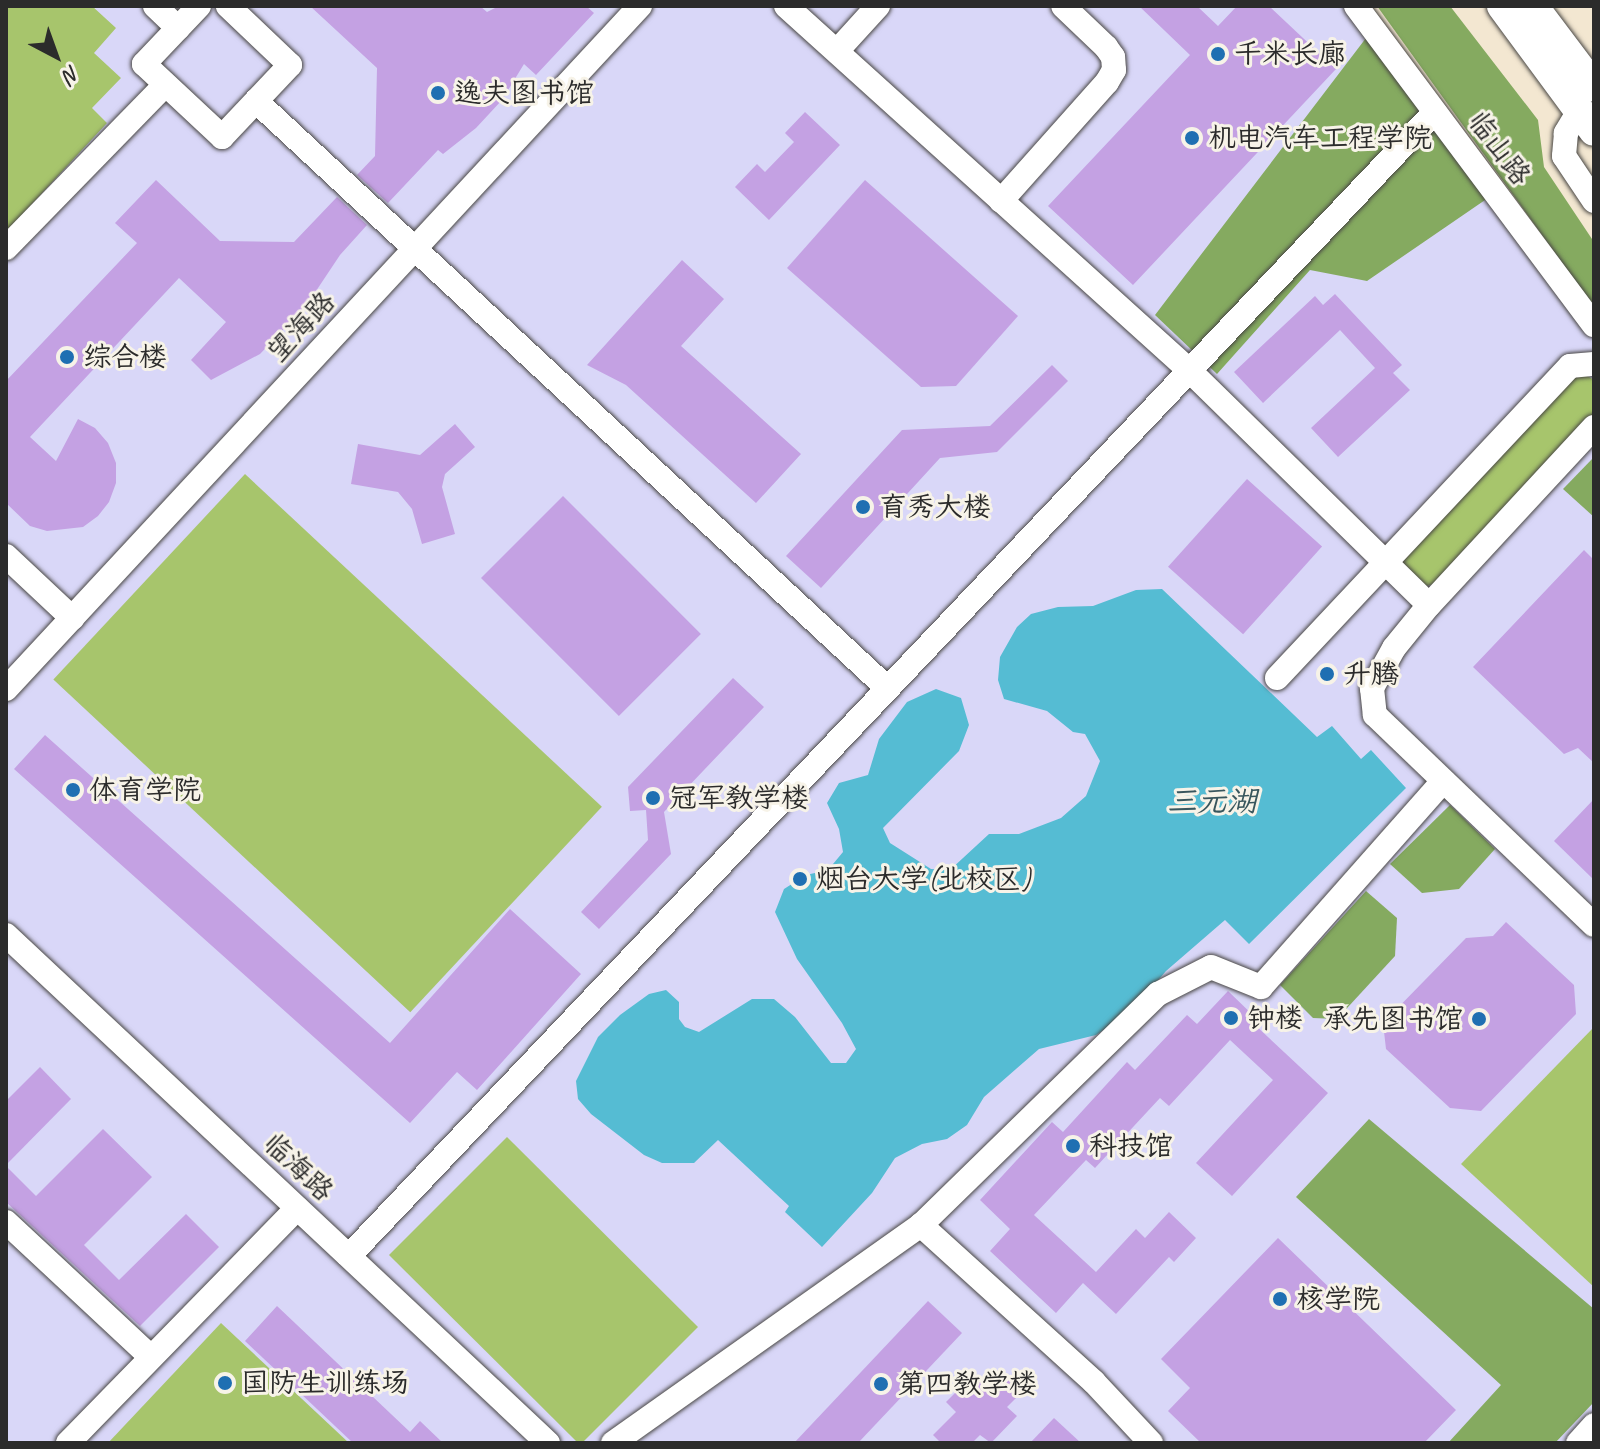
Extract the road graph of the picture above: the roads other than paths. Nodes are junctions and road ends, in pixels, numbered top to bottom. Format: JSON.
{"nodes":[{"id":1,"x":155,"y":6,"type":"edge"},
{"id":2,"x":199,"y":6,"type":"edge"},
{"id":3,"x":640,"y":6,"type":"edge"},
{"id":4,"x":786,"y":6,"type":"edge"},
{"id":5,"x":878,"y":6,"type":"edge"},
{"id":6,"x":1063,"y":6,"type":"edge"},
{"id":7,"x":1356,"y":6,"type":"edge"},
{"id":8,"x":1502,"y":6,"type":"edge"},
{"id":9,"x":1533,"y":6,"type":"edge"},
{"id":10,"x":233,"y":8,"type":"edge"},
{"id":11,"x":178,"y":28,"type":"junction"},
{"id":12,"x":837,"y":51,"type":"junction"},
{"id":13,"x":165,"y":85,"type":"junction"},
{"id":14,"x":256,"y":101,"type":"junction"},
{"id":15,"x":1589,"y":110,"type":"edge"},
{"id":16,"x":1435,"y":112,"type":"junction"},
{"id":17,"x":1001,"y":201,"type":"junction"},
{"id":18,"x":1594,"y":201,"type":"edge"},
{"id":19,"x":6,"y":248,"type":"edge"},
{"id":20,"x":414,"y":250,"type":"junction"},
{"id":21,"x":1594,"y":325,"type":"edge"},
{"id":22,"x":1594,"y":364,"type":"edge"},
{"id":23,"x":1190,"y":371,"type":"junction"},
{"id":24,"x":1594,"y":427,"type":"edge"},
{"id":25,"x":6,"y":556,"type":"edge"},
{"id":26,"x":1385,"y":562,"type":"junction"},
{"id":27,"x":1429,"y":605,"type":"junction"},
{"id":28,"x":72,"y":618,"type":"junction"},
{"id":29,"x":1277,"y":678,"type":"dead end"},
{"id":30,"x":6,"y":689,"type":"edge"},
{"id":31,"x":888,"y":689,"type":"junction"},
{"id":32,"x":1443,"y":781,"type":"junction"},
{"id":33,"x":1594,"y":925,"type":"edge"},
{"id":34,"x":6,"y":935,"type":"edge"},
{"id":35,"x":297,"y":1208,"type":"junction"},
{"id":36,"x":6,"y":1222,"type":"edge"},
{"id":37,"x":921,"y":1225,"type":"junction"},
{"id":38,"x":349,"y":1256,"type":"junction"},
{"id":39,"x":151,"y":1357,"type":"junction"},
{"id":40,"x":1594,"y":1425,"type":"edge"},
{"id":41,"x":68,"y":1443,"type":"edge"},
{"id":42,"x":548,"y":1443,"type":"edge"},
{"id":43,"x":613,"y":1443,"type":"edge"},
{"id":44,"x":1151,"y":1443,"type":"edge"},
{"id":45,"x":1578,"y":1443,"type":"edge"}],
"edges":[{"from":1,"to":11,"type":"street"},
{"from":2,"to":11,"type":"street"},
{"from":3,"to":20,"type":"street","name":"望海路"},
{"from":4,"to":12,"type":"street"},
{"from":5,"to":12,"type":"street"},
{"from":6,"to":17,"type":"street"},
{"from":7,"to":16,"type":"street","name":"临山路"},
{"from":8,"to":15,"type":"main road"},
{"from":9,"to":15,"type":"main road"},
{"from":10,"to":14,"type":"street"},
{"from":11,"to":13,"type":"street"},
{"from":12,"to":17,"type":"street"},
{"from":13,"to":14,"type":"street"},
{"from":13,"to":19,"type":"street"},
{"from":14,"to":20,"type":"street"},
{"from":15,"to":18,"type":"street"},
{"from":16,"to":21,"type":"street","name":"临山路"},
{"from":16,"to":23,"type":"street"},
{"from":17,"to":23,"type":"street"},
{"from":20,"to":28,"type":"street","name":"望海路"},
{"from":20,"to":31,"type":"street"},
{"from":22,"to":26,"type":"street"},
{"from":23,"to":26,"type":"street"},
{"from":23,"to":31,"type":"street"},
{"from":24,"to":27,"type":"street"},
{"from":25,"to":28,"type":"street"},
{"from":26,"to":27,"type":"street"},
{"from":26,"to":29,"type":"street"},
{"from":27,"to":32,"type":"street"},
{"from":28,"to":30,"type":"street","name":"望海路"},
{"from":31,"to":38,"type":"street"},
{"from":32,"to":33,"type":"street"},
{"from":32,"to":37,"type":"street"},
{"from":34,"to":35,"type":"street","name":"临海路"},
{"from":35,"to":38,"type":"street","name":"临海路"},
{"from":35,"to":39,"type":"street"},
{"from":36,"to":39,"type":"street"},
{"from":37,"to":43,"type":"street"},
{"from":37,"to":44,"type":"street"},
{"from":38,"to":42,"type":"street","name":"临海路"},
{"from":39,"to":41,"type":"street"},
{"from":40,"to":45,"type":"street"}]}
